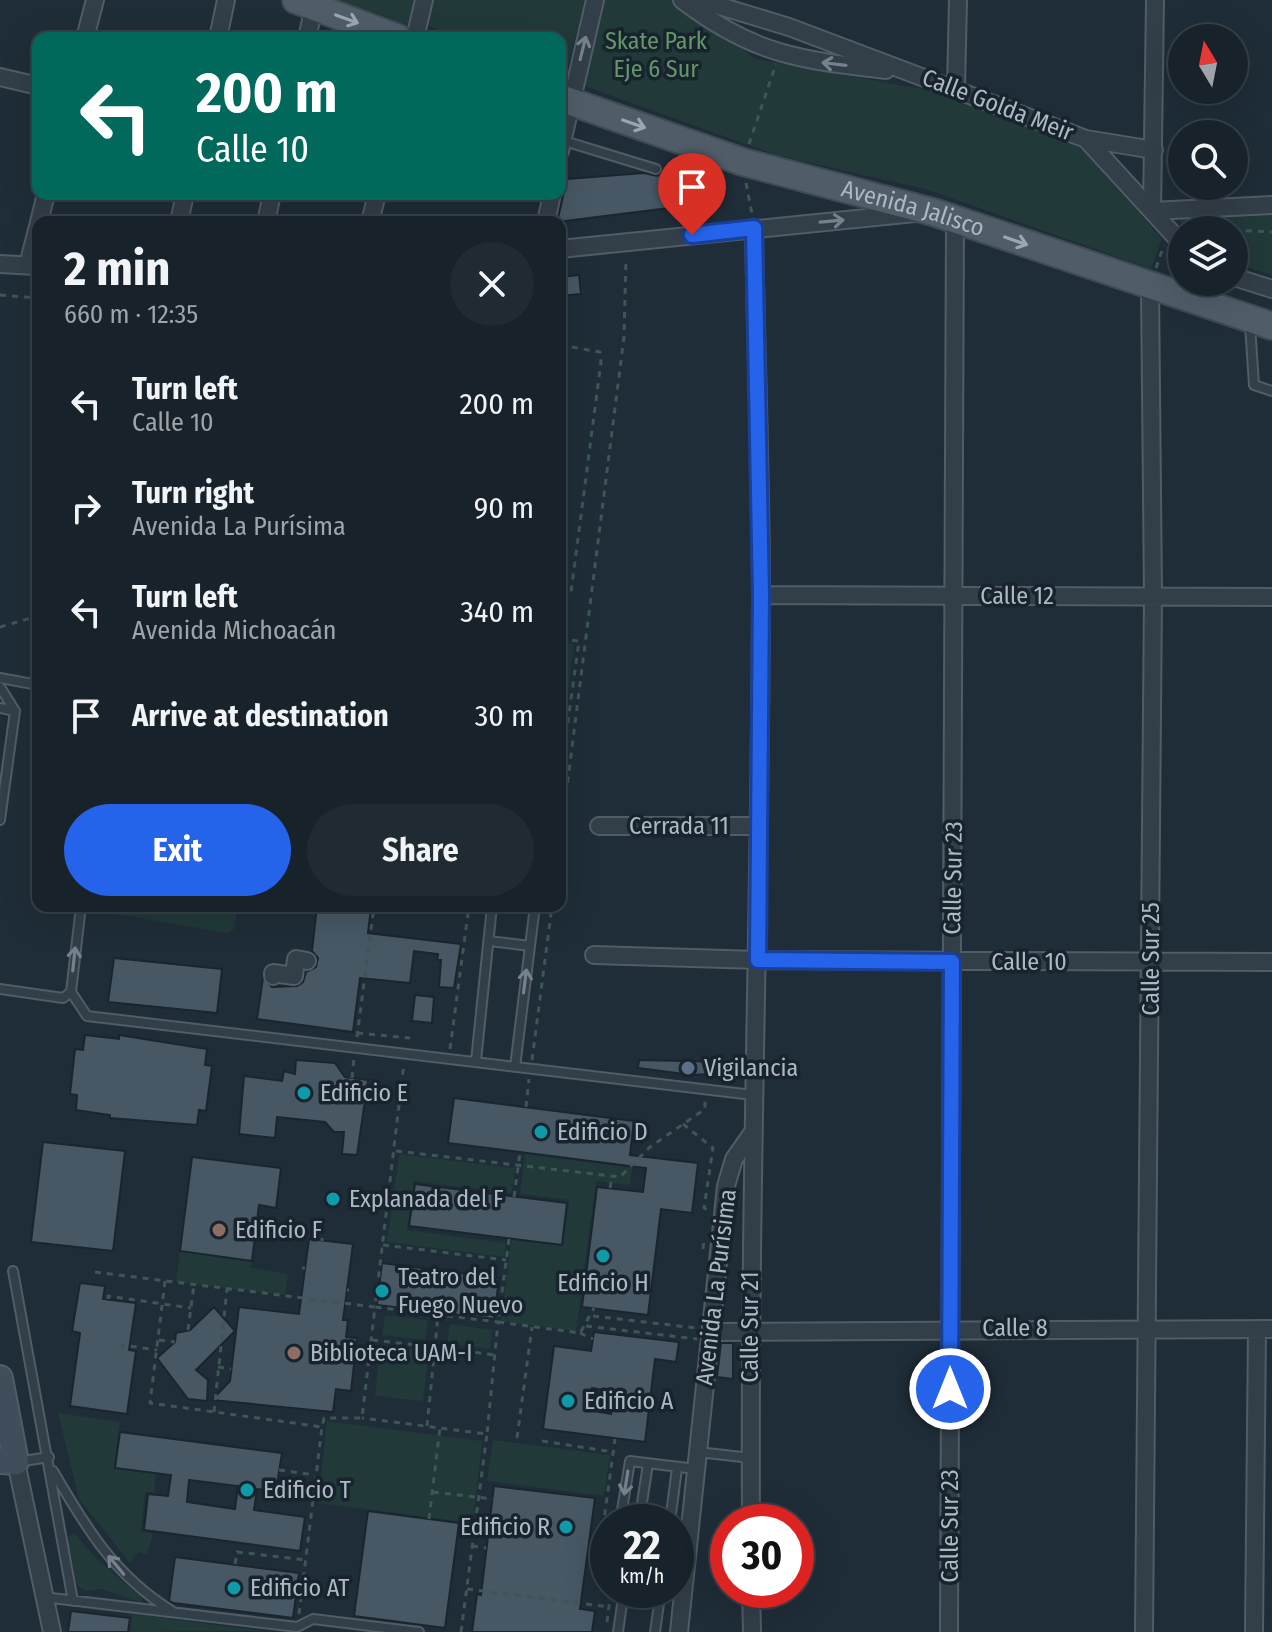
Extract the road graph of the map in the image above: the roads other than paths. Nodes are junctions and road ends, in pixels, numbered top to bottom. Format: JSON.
{"nodes":[{"id":1,"x":95,"y":0,"type":"edge"},
{"id":2,"x":226,"y":0,"type":"edge"},
{"id":3,"x":424,"y":0,"type":"edge"},
{"id":4,"x":595,"y":0,"type":"edge"},
{"id":5,"x":682,"y":0,"type":"edge"},
{"id":6,"x":700,"y":0,"type":"edge"},
{"id":7,"x":958,"y":0,"type":"edge"},
{"id":8,"x":1155,"y":0,"type":"edge"},
{"id":9,"x":305,"y":3,"type":"edge"},
{"id":10,"x":87,"y":32,"type":"edge"},
{"id":11,"x":219,"y":32,"type":"edge"},
{"id":12,"x":307,"y":32,"type":"edge"},
{"id":13,"x":382,"y":32,"type":"edge"},
{"id":14,"x":416,"y":32,"type":"edge"},
{"id":15,"x":912,"y":72,"type":"junction"},
{"id":16,"x":0,"y":77,"type":"edge"},
{"id":17,"x":32,"y":85,"type":"edge"},
{"id":18,"x":956,"y":89,"type":"junction"},
{"id":19,"x":566,"y":97,"type":"edge"},
{"id":20,"x":566,"y":100,"type":"edge"},
{"id":21,"x":1086,"y":139,"type":"junction"},
{"id":22,"x":566,"y":145,"type":"edge"},
{"id":23,"x":1154,"y":150,"type":"junction"},
{"id":24,"x":656,"y":169,"type":"dead end"},
{"id":25,"x":1272,"y":205,"type":"edge"},
{"id":26,"x":1152,"y":211,"type":"junction"},
{"id":27,"x":944,"y":216,"type":"junction"},
{"id":28,"x":754,"y":228,"type":"junction"},
{"id":29,"x":1168,"y":229,"type":"edge"},
{"id":30,"x":566,"y":248,"type":"edge"},
{"id":31,"x":0,"y":264,"type":"edge"},
{"id":32,"x":32,"y":266,"type":"edge"},
{"id":33,"x":1248,"y":281,"type":"edge"},
{"id":34,"x":1150,"y":287,"type":"junction"},
{"id":35,"x":1272,"y":289,"type":"edge"},
{"id":36,"x":1264,"y":325,"type":"edge"},
{"id":37,"x":1272,"y":391,"type":"edge"},
{"id":38,"x":761,"y":595,"type":"junction"},
{"id":39,"x":956,"y":595,"type":"junction"},
{"id":40,"x":1153,"y":596,"type":"junction"},
{"id":41,"x":1272,"y":597,"type":"edge"},
{"id":42,"x":0,"y":678,"type":"edge"},
{"id":43,"x":32,"y":684,"type":"edge"},
{"id":44,"x":0,"y":687,"type":"edge"},
{"id":45,"x":0,"y":708,"type":"edge"},
{"id":46,"x":15,"y":711,"type":"junction"},
{"id":47,"x":0,"y":820,"type":"edge"},
{"id":48,"x":599,"y":826,"type":"dead end"},
{"id":49,"x":759,"y":826,"type":"junction"},
{"id":50,"x":80,"y":912,"type":"edge"},
{"id":51,"x":491,"y":912,"type":"edge"},
{"id":52,"x":534,"y":912,"type":"edge"},
{"id":53,"x":489,"y":941,"type":"junction"},
{"id":54,"x":530,"y":946,"type":"junction"},
{"id":55,"x":594,"y":955,"type":"dead end"},
{"id":56,"x":758,"y":960,"type":"junction"},
{"id":57,"x":307,"y":961,"type":"dead end"},
{"id":58,"x":952,"y":962,"type":"junction"},
{"id":59,"x":1151,"y":962,"type":"junction"},
{"id":60,"x":1272,"y":962,"type":"edge"},
{"id":61,"x":273,"y":976,"type":"dead end"},
{"id":62,"x":0,"y":989,"type":"edge"},
{"id":63,"x":71,"y":992,"type":"junction"},
{"id":64,"x":476,"y":1061,"type":"junction"},
{"id":65,"x":515,"y":1067,"type":"junction"},
{"id":66,"x":753,"y":1095,"type":"junction"},
{"id":67,"x":753,"y":1132,"type":"junction"},
{"id":68,"x":13,"y":1271,"type":"dead end"},
{"id":69,"x":950,"y":1328,"type":"junction"},
{"id":70,"x":1148,"y":1328,"type":"junction"},
{"id":71,"x":749,"y":1329,"type":"junction"},
{"id":72,"x":1264,"y":1329,"type":"edge"},
{"id":73,"x":710,"y":1332,"type":"junction"},
{"id":74,"x":0,"y":1378,"type":"edge"},
{"id":75,"x":698,"y":1452,"type":"junction"},
{"id":76,"x":49,"y":1457,"type":"junction"},
{"id":77,"x":751,"y":1458,"type":"junction"},
{"id":78,"x":8,"y":1462,"type":"edge"},
{"id":79,"x":648,"y":1464,"type":"junction"},
{"id":80,"x":51,"y":1467,"type":"junction"},
{"id":81,"x":677,"y":1468,"type":"junction"},
{"id":82,"x":696,"y":1469,"type":"junction"},
{"id":83,"x":623,"y":1504,"type":"edge"},
{"id":84,"x":642,"y":1504,"type":"edge"},
{"id":85,"x":672,"y":1504,"type":"edge"},
{"id":86,"x":751,"y":1504,"type":"edge"},
{"id":87,"x":42,"y":1597,"type":"junction"},
{"id":88,"x":73,"y":1601,"type":"junction"},
{"id":89,"x":621,"y":1608,"type":"edge"},
{"id":90,"x":658,"y":1608,"type":"edge"},
{"id":91,"x":751,"y":1608,"type":"edge"},
{"id":92,"x":176,"y":1614,"type":"junction"},
{"id":93,"x":52,"y":1632,"type":"edge"},
{"id":94,"x":419,"y":1632,"type":"edge"},
{"id":95,"x":618,"y":1632,"type":"edge"},
{"id":96,"x":655,"y":1632,"type":"edge"},
{"id":97,"x":679,"y":1632,"type":"edge"},
{"id":98,"x":752,"y":1632,"type":"edge"},
{"id":99,"x":949,"y":1632,"type":"edge"},
{"id":100,"x":1144,"y":1632,"type":"edge"},
{"id":101,"x":1254,"y":1632,"type":"edge"}],
"edges":[{"from":1,"to":10,"type":"street"},
{"from":2,"to":11,"type":"street"},
{"from":3,"to":14,"type":"street"},
{"from":19,"to":4,"type":"street","one_way":true},
{"from":15,"to":5,"type":"street","name":"Calle Golda Meir","one_way":true},
{"from":6,"to":15,"type":"street","name":"Calle Golda Meir"},
{"from":7,"to":18,"type":"street"},
{"from":8,"to":23,"type":"street"},
{"from":9,"to":12,"type":"street"},
{"from":9,"to":13,"type":"main road","one_way":true},
{"from":15,"to":18,"type":"street","name":"Calle Golda Meir"},
{"from":16,"to":17,"type":"street"},
{"from":18,"to":21,"type":"street","name":"Calle Golda Meir"},
{"from":20,"to":27,"type":"main road","name":"Avenida Jalisco","one_way":true},
{"from":21,"to":23,"type":"street"},
{"from":21,"to":26,"type":"street","name":"Calle Golda Meir"},
{"from":22,"to":24,"type":"lane"},
{"from":23,"to":26,"type":"street"},
{"from":25,"to":26,"type":"street"},
{"from":26,"to":29,"type":"street","name":"Calle Golda Meir"},
{"from":28,"to":27,"type":"street","one_way":true},
{"from":27,"to":34,"type":"main road","name":"Avenida Jalisco","one_way":true},
{"from":27,"to":39,"type":"street","name":"Calle Sur 23"},
{"from":28,"to":30,"type":"street"},
{"from":28,"to":38,"type":"street"},
{"from":31,"to":32,"type":"street"},
{"from":33,"to":35,"type":"street"},
{"from":34,"to":36,"type":"main road","name":"Avenida Jalisco"},
{"from":34,"to":40,"type":"street","name":"Calle Sur 25"},
{"from":36,"to":37,"type":"lane"},
{"from":38,"to":39,"type":"street","name":"Calle 12"},
{"from":38,"to":49,"type":"street"},
{"from":39,"to":40,"type":"street","name":"Calle 12"},
{"from":39,"to":58,"type":"street","name":"Calle Sur 23"},
{"from":40,"to":41,"type":"street","name":"Calle 12"},
{"from":40,"to":59,"type":"street","name":"Calle Sur 25"},
{"from":42,"to":43,"type":"lane"},
{"from":44,"to":46,"type":"lane"},
{"from":45,"to":46,"type":"lane"},
{"from":46,"to":47,"type":"lane"},
{"from":48,"to":49,"type":"street","name":"Cerrada 11"},
{"from":49,"to":56,"type":"street"},
{"from":63,"to":50,"type":"lane","one_way":true},
{"from":51,"to":53,"type":"lane"},
{"from":52,"to":54,"type":"lane"},
{"from":53,"to":54,"type":"lane"},
{"from":53,"to":64,"type":"lane"},
{"from":65,"to":54,"type":"lane","one_way":true},
{"from":55,"to":56,"type":"street","name":"Calle 10"},
{"from":56,"to":58,"type":"street","name":"Calle 10"},
{"from":56,"to":66,"type":"street"},
{"from":57,"to":61,"type":"street"},
{"from":58,"to":59,"type":"street","name":"Calle 10"},
{"from":58,"to":69,"type":"street","name":"Calle Sur 23"},
{"from":59,"to":60,"type":"street","name":"Calle 10"},
{"from":59,"to":70,"type":"street","name":"Calle Sur 25"},
{"from":62,"to":63,"type":"lane"},
{"from":63,"to":64,"type":"lane"},
{"from":64,"to":65,"type":"lane"},
{"from":65,"to":66,"type":"lane"},
{"from":66,"to":67,"type":"street"},
{"from":67,"to":71,"type":"street","name":"Calle Sur 21"},
{"from":67,"to":73,"type":"street","name":"Avenida La Purísima"},
{"from":68,"to":76,"type":"lane"},
{"from":69,"to":70,"type":"street","name":"Calle 8"},
{"from":69,"to":71,"type":"street","name":"Calle 8"},
{"from":69,"to":99,"type":"street","name":"Calle Sur 23"},
{"from":70,"to":72,"type":"street","name":"Calle 8"},
{"from":70,"to":100,"type":"street","name":"Calle Sur 25"},
{"from":71,"to":73,"type":"street","name":"Calle 8"},
{"from":71,"to":77,"type":"street","name":"Calle Sur 21"},
{"from":72,"to":101,"type":"street"},
{"from":73,"to":75,"type":"street","name":"Avenida La Purísima"},
{"from":74,"to":78,"type":"main road"},
{"from":75,"to":77,"type":"lane"},
{"from":75,"to":82,"type":"street","name":"Avenida La Purísima"},
{"from":76,"to":78,"type":"lane"},
{"from":76,"to":80,"type":"lane"},
{"from":77,"to":86,"type":"street","name":"Calle Sur 21"},
{"from":78,"to":87,"type":"street"},
{"from":79,"to":81,"type":"lane"},
{"from":79,"to":83,"type":"lane","one_way":true},
{"from":79,"to":84,"type":"lane"},
{"from":80,"to":88,"type":"lane"},
{"from":92,"to":80,"type":"lane","one_way":true},
{"from":81,"to":82,"type":"lane"},
{"from":81,"to":85,"type":"lane"},
{"from":82,"to":97,"type":"street","name":"Avenida La Purísima"},
{"from":87,"to":88,"type":"lane"},
{"from":87,"to":93,"type":"street"},
{"from":88,"to":92,"type":"lane"},
{"from":89,"to":95,"type":"lane"},
{"from":90,"to":96,"type":"lane"},
{"from":91,"to":98,"type":"street"},
{"from":92,"to":94,"type":"lane"}]}
